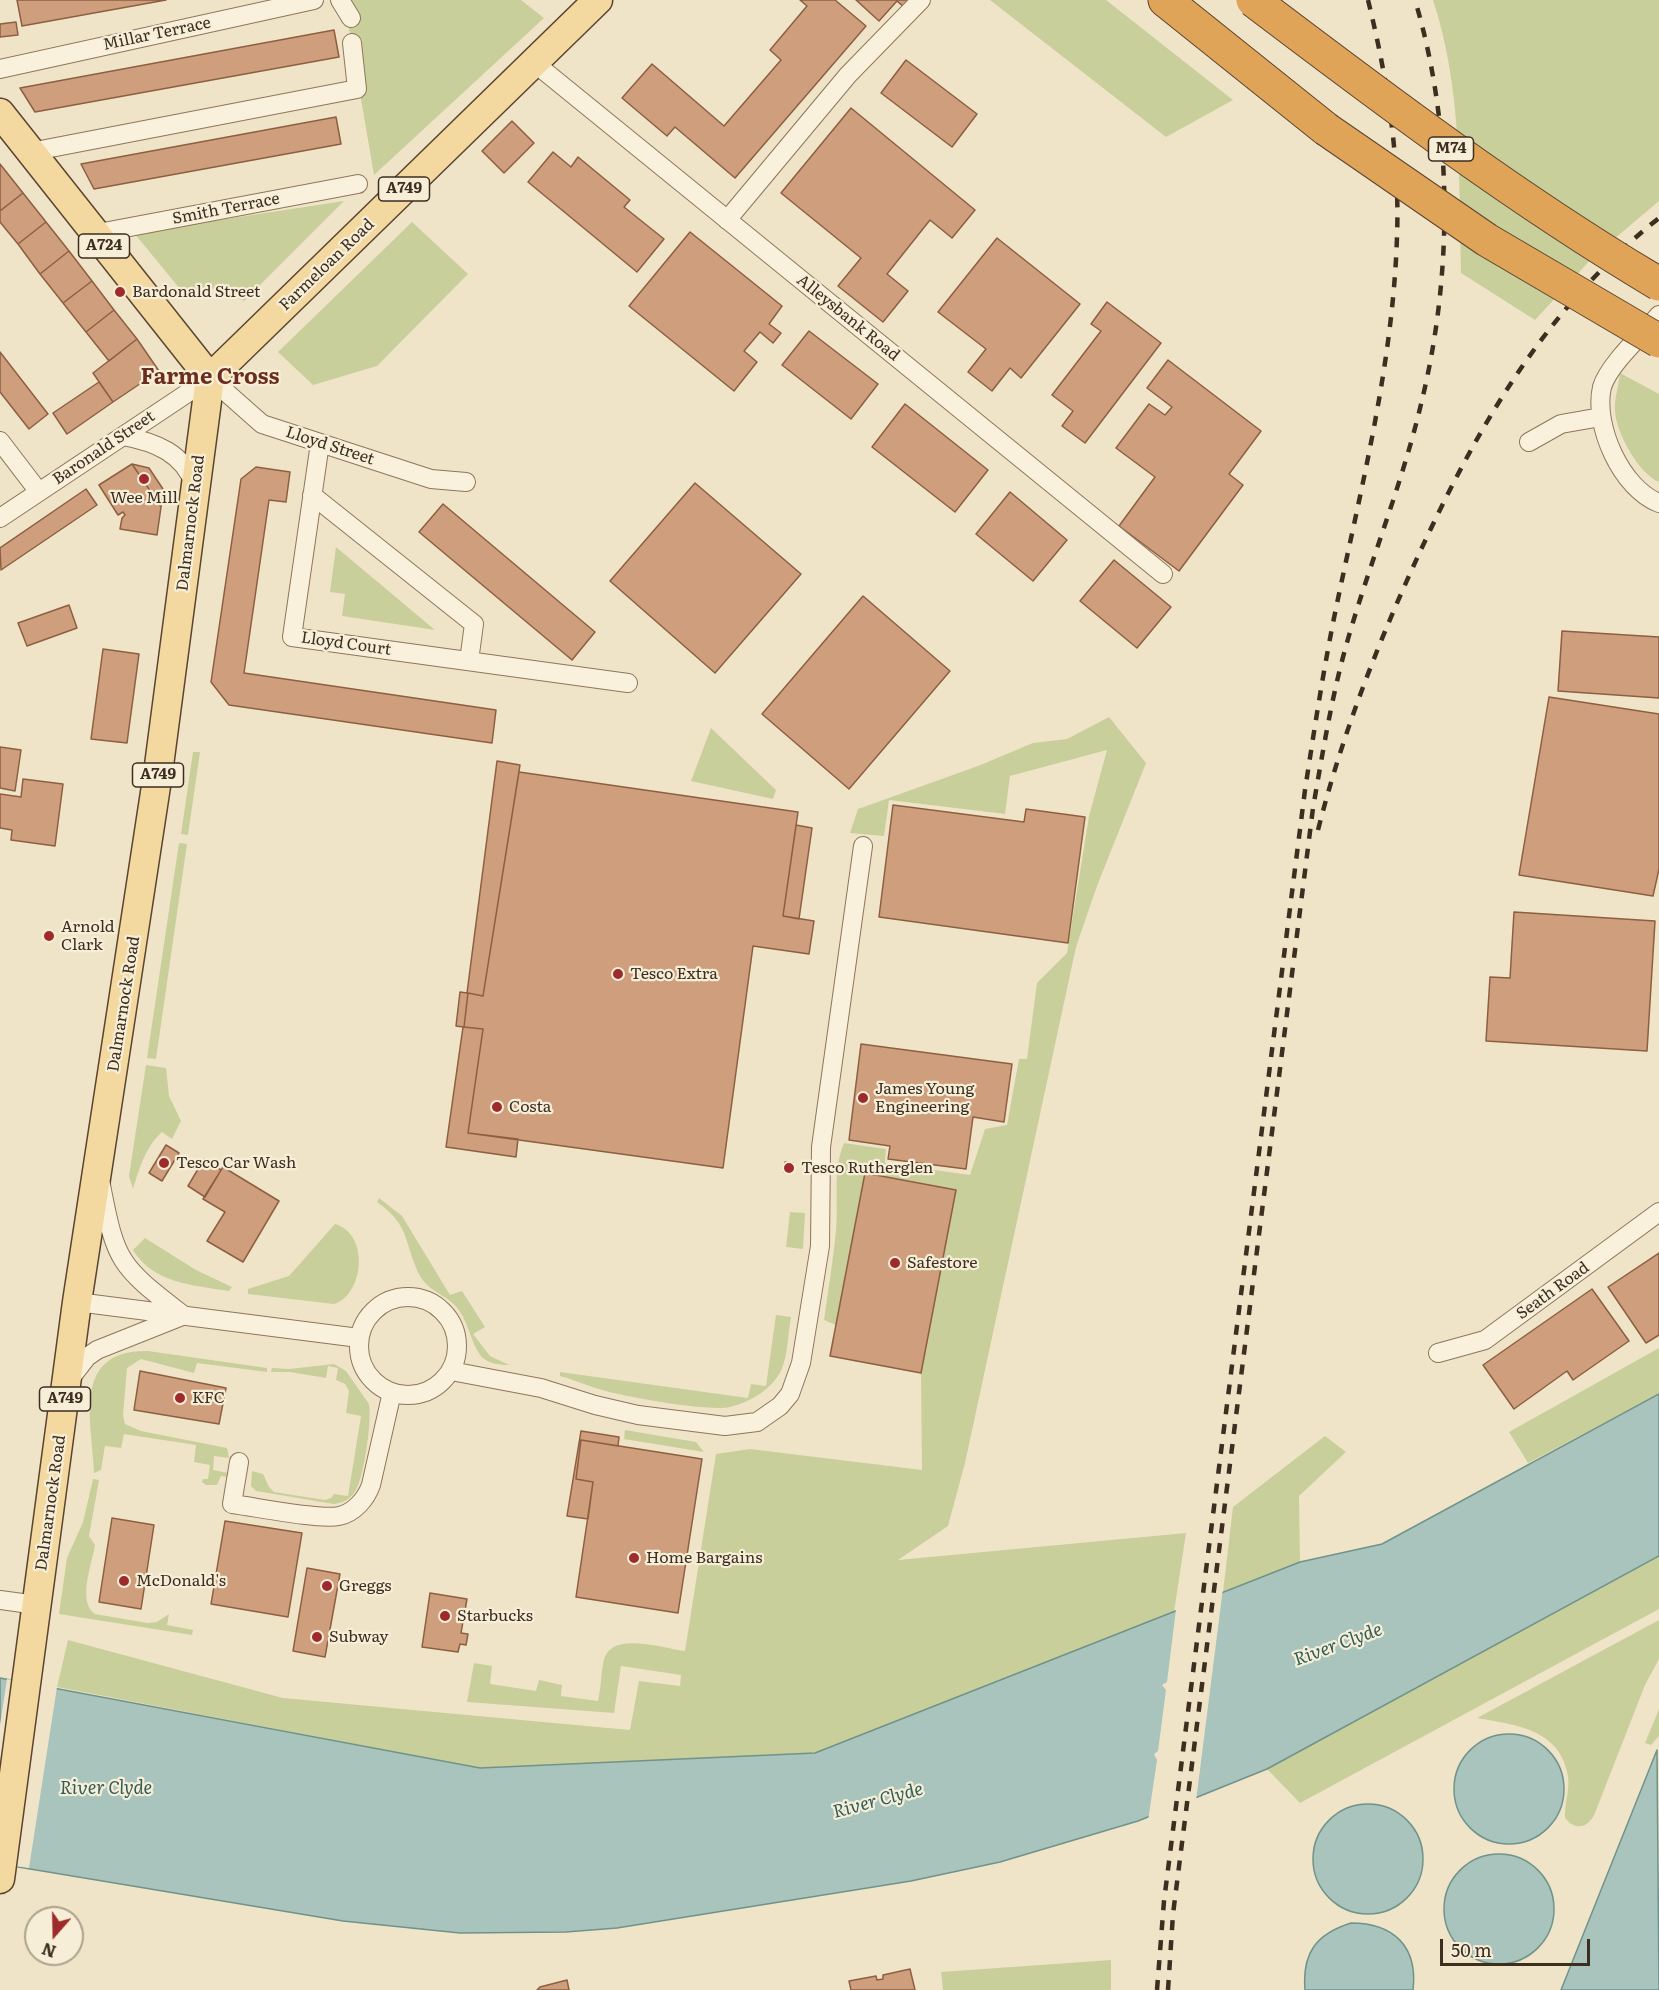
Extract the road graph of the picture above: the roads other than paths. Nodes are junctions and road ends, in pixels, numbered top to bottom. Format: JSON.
{"nodes":[{"id":1,"x":314,"y":0,"type":"edge"},
{"id":2,"x":340,"y":0,"type":"edge"},
{"id":3,"x":921,"y":0,"type":"edge"},
{"id":4,"x":1165,"y":0,"type":"edge"},
{"id":5,"x":1253,"y":0,"type":"edge"},
{"id":6,"x":592,"y":2,"type":"edge"},
{"id":7,"x":351,"y":18,"type":"dead end"},
{"id":8,"x":352,"y":43,"type":"dead end"},
{"id":9,"x":532,"y":61,"type":"junction"},
{"id":10,"x":0,"y":69,"type":"edge"},
{"id":11,"x":0,"y":113,"type":"edge"},
{"id":12,"x":30,"y":152,"type":"junction"},
{"id":13,"x":358,"y":184,"type":"dead end"},
{"id":14,"x":727,"y":220,"type":"junction"},
{"id":15,"x":93,"y":234,"type":"junction"},
{"id":16,"x":1659,"y":284,"type":"edge"},
{"id":17,"x":1659,"y":315,"type":"edge"},
{"id":18,"x":1659,"y":341,"type":"edge"},
{"id":19,"x":210,"y":378,"type":"junction"},
{"id":20,"x":1601,"y":417,"type":"junction"},
{"id":21,"x":123,"y":436,"type":"junction"},
{"id":22,"x":0,"y":441,"type":"edge"},
{"id":23,"x":1529,"y":442,"type":"dead end"},
{"id":24,"x":320,"y":443,"type":"junction"},
{"id":25,"x":466,"y":482,"type":"dead end"},
{"id":26,"x":195,"y":488,"type":"junction"},
{"id":27,"x":39,"y":492,"type":"junction"},
{"id":28,"x":312,"y":495,"type":"junction"},
{"id":29,"x":1659,"y":503,"type":"edge"},
{"id":30,"x":0,"y":519,"type":"edge"},
{"id":31,"x":1164,"y":574,"type":"dead end"},
{"id":32,"x":469,"y":661,"type":"junction"},
{"id":33,"x":628,"y":683,"type":"dead end"},
{"id":34,"x":862,"y":846,"type":"dead end"},
{"id":35,"x":98,"y":1170,"type":"junction"},
{"id":36,"x":1659,"y":1212,"type":"edge"},
{"id":37,"x":77,"y":1302,"type":"junction"},
{"id":38,"x":185,"y":1316,"type":"junction"},
{"id":39,"x":359,"y":1338,"type":"junction"},
{"id":40,"x":1438,"y":1353,"type":"dead end"},
{"id":41,"x":451,"y":1371,"type":"junction"},
{"id":42,"x":67,"y":1382,"type":"junction"},
{"id":43,"x":392,"y":1392,"type":"junction"},
{"id":44,"x":239,"y":1462,"type":"dead end"},
{"id":45,"x":0,"y":1600,"type":"edge"},
{"id":46,"x":35,"y":1617,"type":"junction"},
{"id":47,"x":0,"y":1879,"type":"edge"}],
"edges":[{"from":1,"to":10,"type":"street","name":"Millar Terrace"},
{"from":2,"to":7,"type":"street"},
{"from":3,"to":14,"type":"street"},
{"from":4,"to":18,"type":"highway","bridge":true},
{"from":5,"to":16,"type":"highway","number":"M74","bridge":true},
{"from":6,"to":9,"type":"main road","name":"Farmeloan Road","number":"A749"},
{"from":8,"to":12,"type":"street"},
{"from":9,"to":14,"type":"street","name":"Alleysbank Road"},
{"from":9,"to":19,"type":"main road","name":"Farmeloan Road","number":"A749"},
{"from":11,"to":12,"type":"main road","number":"A724"},
{"from":12,"to":15,"type":"main road","number":"A724"},
{"from":13,"to":15,"type":"street","name":"Smith Terrace"},
{"from":14,"to":31,"type":"street","name":"Alleysbank Road"},
{"from":15,"to":19,"type":"main road","number":"A724"},
{"from":17,"to":20,"type":"street"},
{"from":19,"to":21,"type":"street","name":"Baronald Street"},
{"from":19,"to":24,"type":"street","name":"Lloyd Street"},
{"from":19,"to":26,"type":"main road","name":"Dalmarnock Road","number":"A749"},
{"from":20,"to":23,"type":"street"},
{"from":20,"to":29,"type":"street"},
{"from":21,"to":26,"type":"street"},
{"from":21,"to":27,"type":"street","name":"Baronald Street"},
{"from":22,"to":27,"type":"street"},
{"from":24,"to":25,"type":"street","name":"Lloyd Street"},
{"from":24,"to":28,"type":"street","name":"Lloyd Court"},
{"from":26,"to":35,"type":"main road","name":"Dalmarnock Road","number":"A749"},
{"from":27,"to":30,"type":"street","name":"Baronald Street"},
{"from":28,"to":32,"type":"street"},
{"from":28,"to":32,"type":"street","name":"Lloyd Court"},
{"from":32,"to":33,"type":"street","name":"Lloyd Court"},
{"from":34,"to":41,"type":"street"},
{"from":35,"to":37,"type":"main road","name":"Dalmarnock Road","number":"A749"},
{"from":35,"to":38,"type":"street"},
{"from":36,"to":40,"type":"street","name":"Seath Road"},
{"from":37,"to":38,"type":"street"},
{"from":37,"to":42,"type":"main road","name":"Dalmarnock Road","number":"A749"},
{"from":38,"to":39,"type":"street"},
{"from":38,"to":42,"type":"street"},
{"from":39,"to":41,"type":"street"},
{"from":39,"to":43,"type":"street"},
{"from":41,"to":43,"type":"street"},
{"from":42,"to":46,"type":"main road","name":"Dalmarnock Road","number":"A749"},
{"from":43,"to":44,"type":"street"},
{"from":45,"to":46,"type":"street"},
{"from":46,"to":47,"type":"main road","number":"A749"}]}
